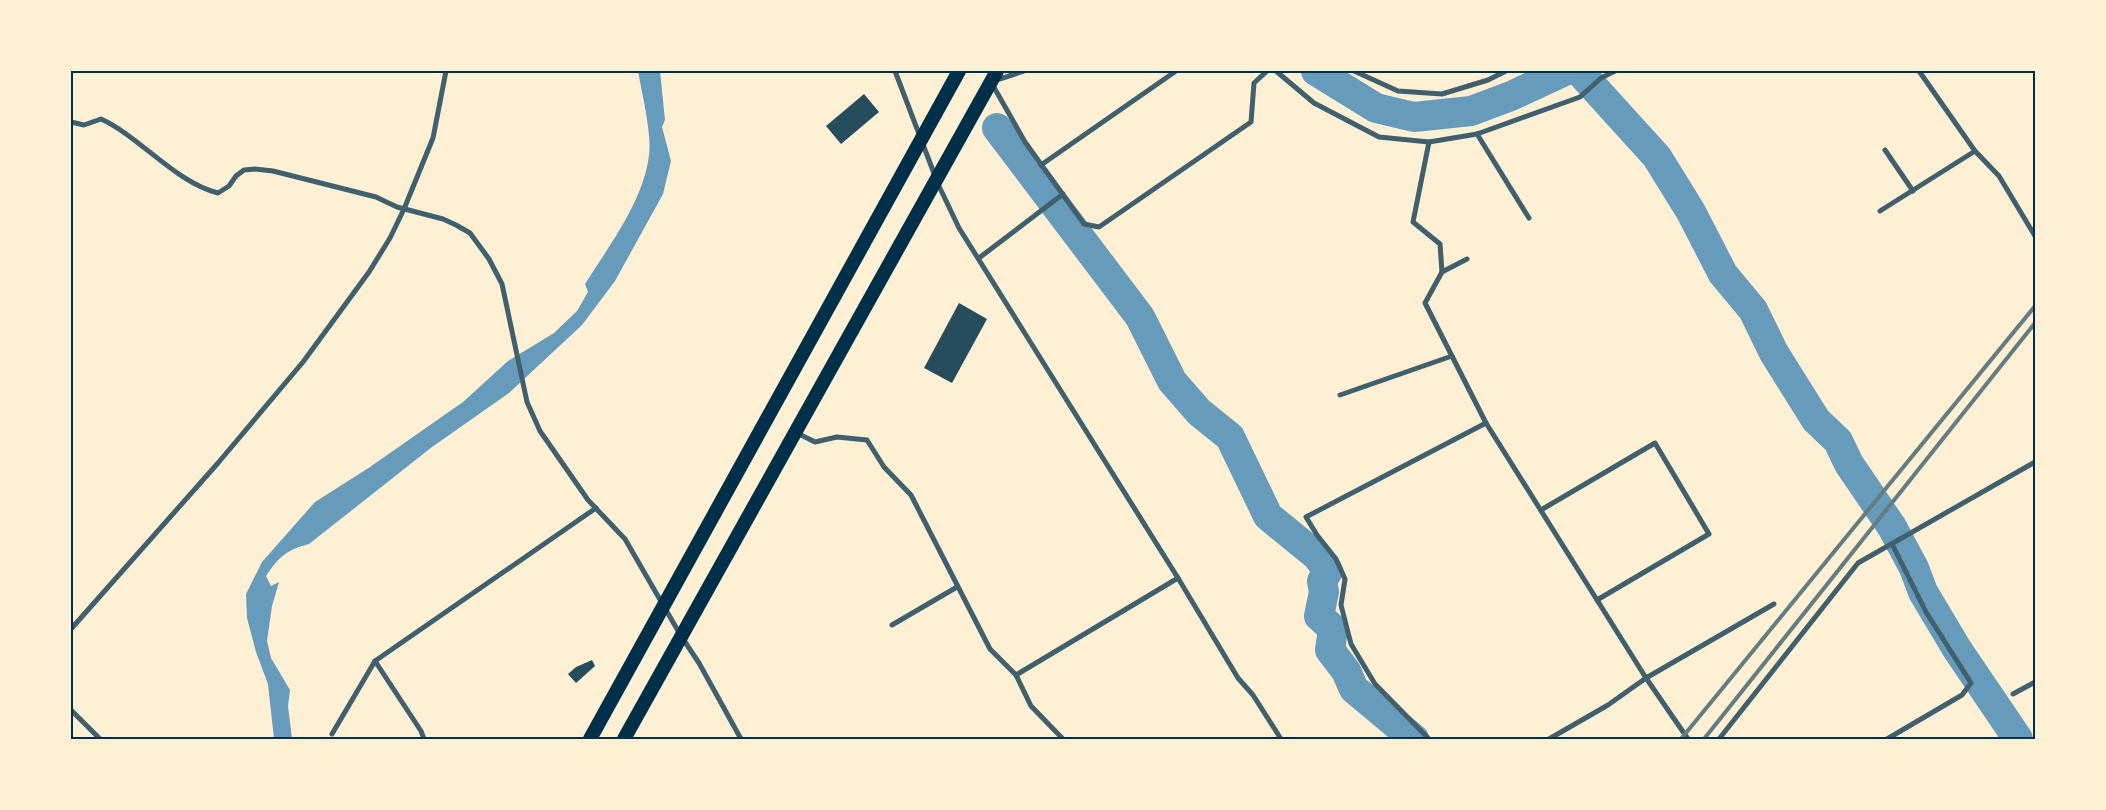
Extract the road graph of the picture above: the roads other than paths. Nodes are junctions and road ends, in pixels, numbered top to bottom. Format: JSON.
{"nodes":[{"id":1,"x":446,"y":71,"type":"edge"},
{"id":2,"x":894,"y":71,"type":"edge"},
{"id":3,"x":958,"y":71,"type":"edge"},
{"id":4,"x":1024,"y":71,"type":"edge"},
{"id":5,"x":1176,"y":71,"type":"edge"},
{"id":6,"x":1267,"y":71,"type":"edge"},
{"id":7,"x":1276,"y":71,"type":"edge"},
{"id":8,"x":1354,"y":71,"type":"edge"},
{"id":9,"x":1506,"y":71,"type":"edge"},
{"id":10,"x":1615,"y":71,"type":"edge"},
{"id":11,"x":1919,"y":71,"type":"edge"},
{"id":12,"x":994,"y":77,"type":"edge"},
{"id":13,"x":71,"y":122,"type":"edge"},
{"id":14,"x":1477,"y":134,"type":"junction"},
{"id":15,"x":921,"y":138,"type":"junction"},
{"id":16,"x":1430,"y":142,"type":"junction"},
{"id":17,"x":1885,"y":150,"type":"dead end"},
{"id":18,"x":1975,"y":152,"type":"junction"},
{"id":19,"x":1041,"y":165,"type":"junction"},
{"id":20,"x":936,"y":180,"type":"junction"},
{"id":21,"x":1913,"y":191,"type":"junction"},
{"id":22,"x":1063,"y":194,"type":"junction"},
{"id":23,"x":404,"y":210,"type":"junction"},
{"id":24,"x":1880,"y":212,"type":"dead end"},
{"id":25,"x":1529,"y":218,"type":"dead end"},
{"id":26,"x":2035,"y":236,"type":"edge"},
{"id":27,"x":979,"y":258,"type":"junction"},
{"id":28,"x":1468,"y":258,"type":"dead end"},
{"id":29,"x":1442,"y":272,"type":"junction"},
{"id":30,"x":1452,"y":356,"type":"junction"},
{"id":31,"x":1340,"y":394,"type":"dead end"},
{"id":32,"x":1486,"y":423,"type":"junction"},
{"id":33,"x":796,"y":432,"type":"junction"},
{"id":34,"x":2035,"y":462,"type":"edge"},
{"id":35,"x":596,"y":508,"type":"junction"},
{"id":36,"x":1541,"y":510,"type":"junction"},
{"id":37,"x":1892,"y":544,"type":"junction"},
{"id":38,"x":1178,"y":578,"type":"junction"},
{"id":39,"x":957,"y":587,"type":"junction"},
{"id":40,"x":1597,"y":600,"type":"junction"},
{"id":41,"x":1774,"y":604,"type":"dead end"},
{"id":42,"x":664,"y":606,"type":"junction"},
{"id":43,"x":892,"y":625,"type":"dead end"},
{"id":44,"x":71,"y":629,"type":"edge"},
{"id":45,"x":681,"y":636,"type":"junction"},
{"id":46,"x":375,"y":661,"type":"junction"},
{"id":47,"x":1016,"y":675,"type":"junction"},
{"id":48,"x":1646,"y":678,"type":"junction"},
{"id":49,"x":2035,"y":682,"type":"edge"},
{"id":50,"x":2013,"y":694,"type":"dead end"},
{"id":51,"x":71,"y":710,"type":"edge"},
{"id":52,"x":332,"y":734,"type":"dead end"},
{"id":53,"x":1061,"y":738,"type":"edge"},
{"id":54,"x":100,"y":739,"type":"edge"},
{"id":55,"x":424,"y":739,"type":"edge"},
{"id":56,"x":590,"y":739,"type":"edge"},
{"id":57,"x":624,"y":739,"type":"edge"},
{"id":58,"x":741,"y":739,"type":"edge"},
{"id":59,"x":1281,"y":739,"type":"edge"},
{"id":60,"x":1429,"y":739,"type":"edge"},
{"id":61,"x":1549,"y":739,"type":"edge"},
{"id":62,"x":1688,"y":739,"type":"edge"},
{"id":63,"x":1719,"y":739,"type":"edge"},
{"id":64,"x":1887,"y":739,"type":"edge"}],
"edges":[{"from":1,"to":23,"type":"street"},
{"from":2,"to":15,"type":"street"},
{"from":3,"to":15,"type":"highway"},
{"from":4,"to":12,"type":"street"},
{"from":5,"to":19,"type":"street"},
{"from":6,"to":22,"type":"street"},
{"from":7,"to":16,"type":"street"},
{"from":8,"to":9,"type":"street"},
{"from":10,"to":14,"type":"street"},
{"from":11,"to":18,"type":"street"},
{"from":12,"to":19,"type":"street"},
{"from":12,"to":20,"type":"highway"},
{"from":13,"to":23,"type":"street"},
{"from":14,"to":16,"type":"street"},
{"from":14,"to":25,"type":"street"},
{"from":15,"to":20,"type":"street"},
{"from":15,"to":42,"type":"highway"},
{"from":16,"to":29,"type":"street"},
{"from":17,"to":21,"type":"street"},
{"from":18,"to":21,"type":"street"},
{"from":18,"to":26,"type":"street"},
{"from":19,"to":22,"type":"street"},
{"from":20,"to":27,"type":"street"},
{"from":20,"to":33,"type":"highway"},
{"from":21,"to":24,"type":"street"},
{"from":22,"to":27,"type":"street"},
{"from":23,"to":35,"type":"street"},
{"from":23,"to":44,"type":"street"},
{"from":27,"to":38,"type":"street"},
{"from":28,"to":29,"type":"street"},
{"from":29,"to":30,"type":"street"},
{"from":30,"to":31,"type":"street"},
{"from":30,"to":32,"type":"street"},
{"from":32,"to":36,"type":"street"},
{"from":32,"to":60,"type":"street"},
{"from":33,"to":39,"type":"street"},
{"from":33,"to":45,"type":"highway"},
{"from":34,"to":37,"type":"street"},
{"from":35,"to":42,"type":"street"},
{"from":35,"to":46,"type":"street"},
{"from":36,"to":40,"type":"street"},
{"from":36,"to":40,"type":"street"},
{"from":37,"to":63,"type":"street"},
{"from":37,"to":64,"type":"street"},
{"from":38,"to":47,"type":"street"},
{"from":38,"to":59,"type":"street"},
{"from":39,"to":43,"type":"street"},
{"from":39,"to":47,"type":"street"},
{"from":40,"to":48,"type":"street"},
{"from":41,"to":48,"type":"street"},
{"from":42,"to":45,"type":"street"},
{"from":42,"to":56,"type":"highway"},
{"from":45,"to":57,"type":"highway"},
{"from":45,"to":58,"type":"street"},
{"from":46,"to":52,"type":"street"},
{"from":46,"to":55,"type":"street"},
{"from":47,"to":53,"type":"street"},
{"from":48,"to":61,"type":"street"},
{"from":48,"to":62,"type":"street"},
{"from":49,"to":50,"type":"street"},
{"from":51,"to":54,"type":"street"}]}
